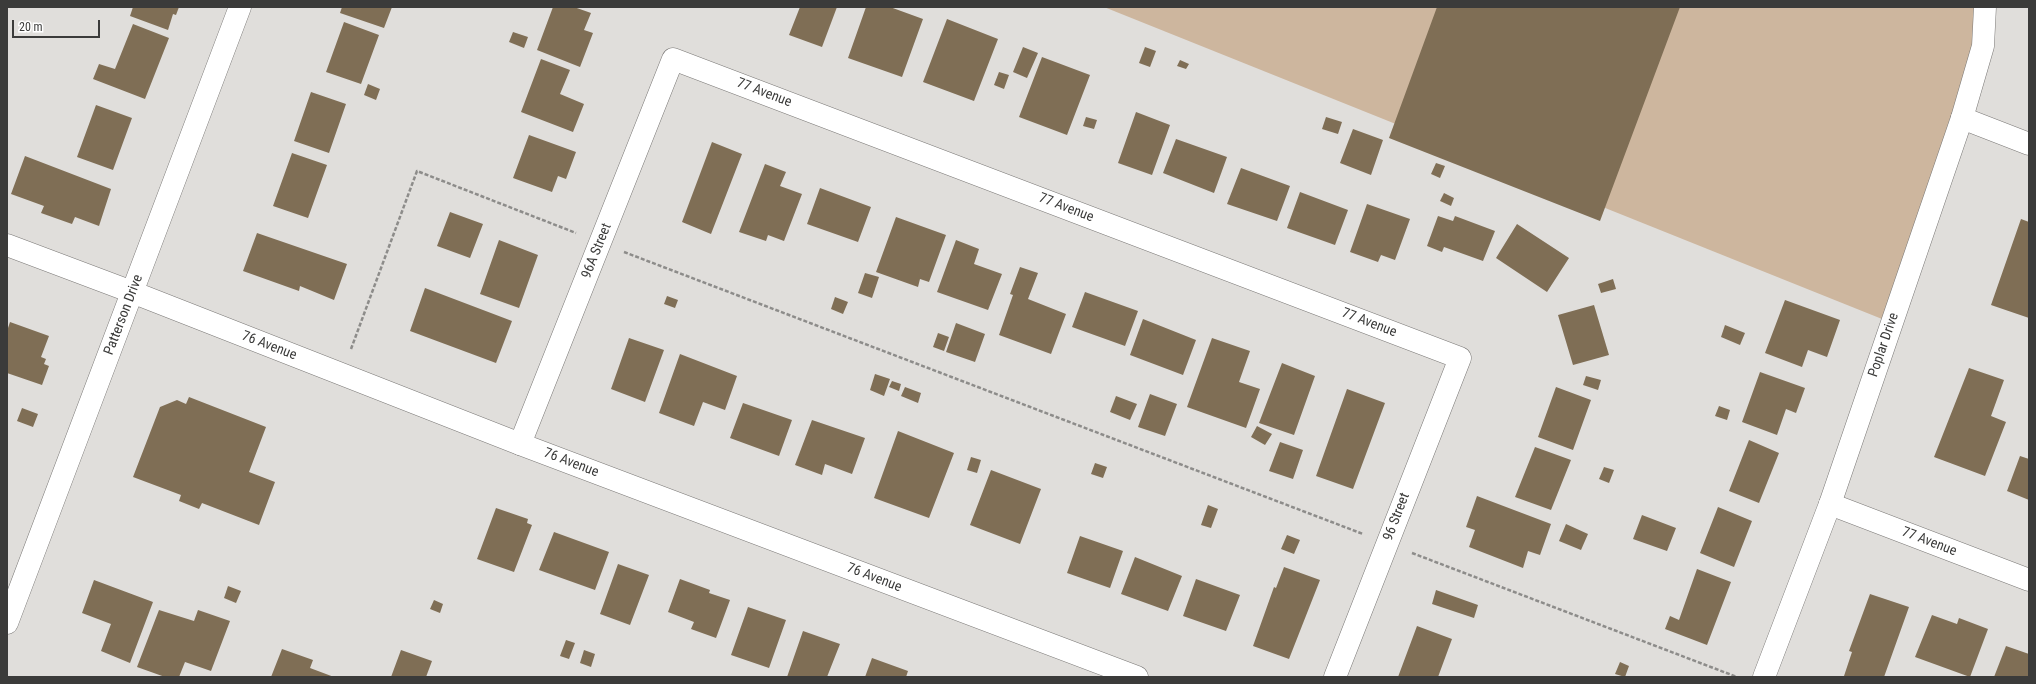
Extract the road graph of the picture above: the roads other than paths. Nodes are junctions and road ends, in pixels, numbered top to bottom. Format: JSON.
{"nodes":[{"id":1,"x":240,"y":7,"type":"edge"},
{"id":2,"x":1985,"y":7,"type":"edge"},
{"id":3,"x":673,"y":58,"type":"joint"},
{"id":4,"x":1962,"y":118,"type":"junction"},
{"id":5,"x":2029,"y":144,"type":"edge"},
{"id":6,"x":7,"y":244,"type":"edge"},
{"id":7,"x":132,"y":292,"type":"junction"},
{"id":8,"x":1460,"y":358,"type":"joint"},
{"id":9,"x":520,"y":444,"type":"junction"},
{"id":10,"x":1830,"y":504,"type":"junction"},
{"id":11,"x":2029,"y":580,"type":"edge"},
{"id":12,"x":7,"y":623,"type":"edge"},
{"id":13,"x":1137,"y":677,"type":"edge"},
{"id":14,"x":1336,"y":677,"type":"edge"},
{"id":15,"x":1764,"y":677,"type":"edge"}],
"edges":[{"from":1,"to":7,"type":"street","name":"Patterson Drive"},
{"from":2,"to":4,"type":"street","name":"Poplar Drive"},
{"from":3,"to":8,"type":"street","name":"77 Avenue"},
{"from":3,"to":9,"type":"street","name":"96A Street"},
{"from":4,"to":5,"type":"street"},
{"from":4,"to":10,"type":"street","name":"Poplar Drive"},
{"from":6,"to":7,"type":"street","name":"76 Avenue"},
{"from":7,"to":9,"type":"street","name":"76 Avenue"},
{"from":7,"to":12,"type":"street","name":"Patterson Drive"},
{"from":8,"to":14,"type":"street","name":"96 Street"},
{"from":9,"to":13,"type":"street","name":"76 Avenue"},
{"from":10,"to":11,"type":"street","name":"77 Avenue"},
{"from":10,"to":15,"type":"street","name":"Poplar Drive"}]}
